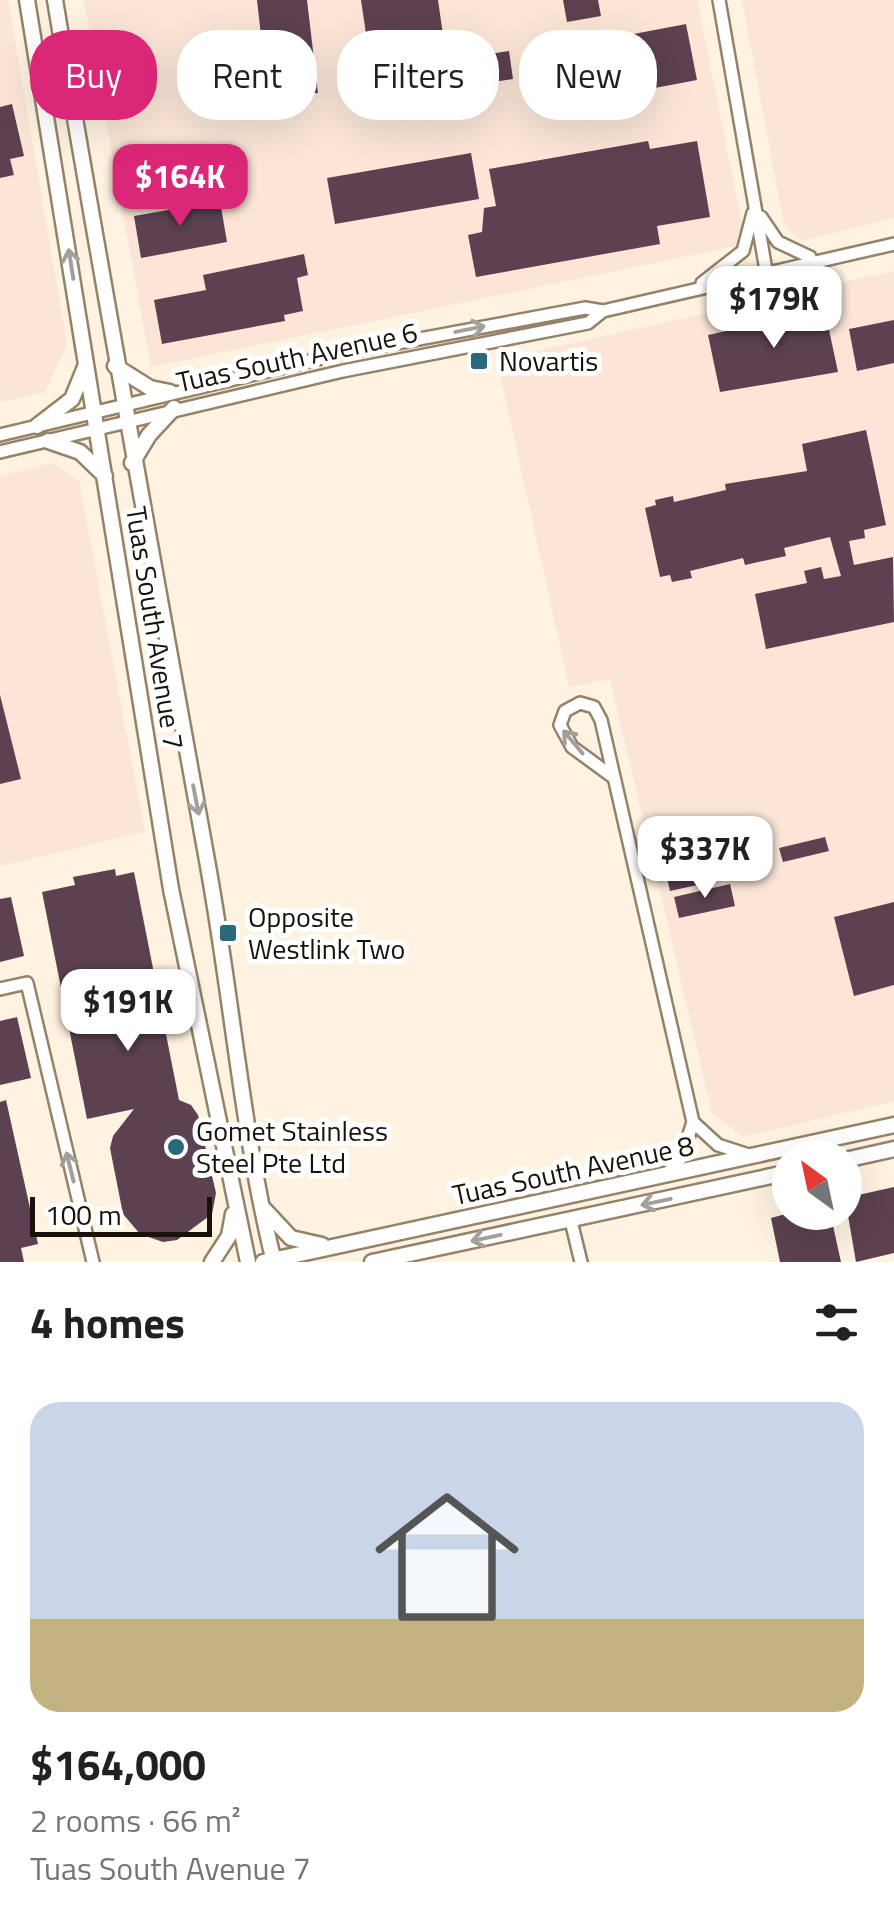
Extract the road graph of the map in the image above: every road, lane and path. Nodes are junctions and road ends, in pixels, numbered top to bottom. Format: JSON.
{"nodes":[{"id":1,"x":27,"y":0,"type":"edge"},
{"id":2,"x":54,"y":0,"type":"edge"},
{"id":3,"x":719,"y":0,"type":"edge"},
{"id":4,"x":755,"y":204,"type":"junction"},
{"id":5,"x":894,"y":244,"type":"edge"},
{"id":6,"x":822,"y":258,"type":"junction"},
{"id":7,"x":766,"y":270,"type":"junction"},
{"id":8,"x":694,"y":289,"type":"junction"},
{"id":9,"x":603,"y":311,"type":"junction"},
{"id":10,"x":86,"y":360,"type":"junction"},
{"id":11,"x":116,"y":366,"type":"junction"},
{"id":12,"x":170,"y":392,"type":"junction"},
{"id":13,"x":122,"y":405,"type":"junction"},
{"id":14,"x":174,"y":408,"type":"junction"},
{"id":15,"x":98,"y":421,"type":"junction"},
{"id":16,"x":125,"y":421,"type":"junction"},
{"id":17,"x":37,"y":426,"type":"junction"},
{"id":18,"x":0,"y":435,"type":"edge"},
{"id":19,"x":48,"y":441,"type":"junction"},
{"id":20,"x":0,"y":452,"type":"edge"},
{"id":21,"x":132,"y":463,"type":"junction"},
{"id":22,"x":106,"y":476,"type":"junction"},
{"id":23,"x":613,"y":777,"type":"junction"},
{"id":24,"x":0,"y":989,"type":"edge"},
{"id":25,"x":693,"y":1122,"type":"junction"},
{"id":26,"x":894,"y":1124,"type":"edge"},
{"id":27,"x":894,"y":1148,"type":"edge"},
{"id":28,"x":753,"y":1156,"type":"junction"},
{"id":29,"x":862,"y":1156,"type":"edge"},
{"id":30,"x":666,"y":1176,"type":"junction"},
{"id":31,"x":772,"y":1176,"type":"edge"},
{"id":32,"x":259,"y":1203,"type":"junction"},
{"id":33,"x":234,"y":1208,"type":"junction"},
{"id":34,"x":571,"y":1221,"type":"junction"},
{"id":35,"x":336,"y":1247,"type":"junction"},
{"id":36,"x":270,"y":1261,"type":"edge"},
{"id":37,"x":93,"y":1262,"type":"edge"},
{"id":38,"x":212,"y":1262,"type":"edge"},
{"id":39,"x":248,"y":1262,"type":"edge"},
{"id":40,"x":372,"y":1262,"type":"edge"},
{"id":41,"x":580,"y":1262,"type":"edge"}],
"edges":[{"from":10,"to":1,"type":"street","name":"Tuas South Avenue 7","one_way":true},
{"from":2,"to":11,"type":"street","name":"Tuas South Avenue 7"},
{"from":3,"to":4,"type":"street"},
{"from":4,"to":6,"type":"street"},
{"from":4,"to":7,"type":"street"},
{"from":4,"to":8,"type":"street"},
{"from":5,"to":6,"type":"street","name":"Tuas South Avenue 6"},
{"from":6,"to":7,"type":"street","name":"Tuas South Avenue 6"},
{"from":7,"to":8,"type":"street","name":"Tuas South Avenue 6"},
{"from":8,"to":9,"type":"street","name":"Tuas South Avenue 6"},
{"from":12,"to":9,"type":"street","name":"Tuas South Avenue 6","one_way":true},
{"from":9,"to":14,"type":"street","name":"Tuas South Avenue 6"},
{"from":10,"to":15,"type":"street","name":"Tuas South Avenue 7"},
{"from":10,"to":17,"type":"street"},
{"from":11,"to":12,"type":"street"},
{"from":11,"to":13,"type":"street","name":"Tuas South Avenue 7"},
{"from":12,"to":13,"type":"street","name":"Tuas South Avenue 6"},
{"from":13,"to":15,"type":"street","name":"Tuas South Avenue 6"},
{"from":13,"to":16,"type":"street","name":"Tuas South Avenue 7"},
{"from":14,"to":16,"type":"street","name":"Tuas South Avenue 6"},
{"from":14,"to":21,"type":"street"},
{"from":15,"to":16,"type":"street","name":"Tuas South Avenue 6"},
{"from":15,"to":17,"type":"street","name":"Tuas South Avenue 6"},
{"from":15,"to":19,"type":"street","name":"Tuas South Avenue 6"},
{"from":15,"to":22,"type":"street","name":"Tuas South Avenue 7"},
{"from":16,"to":21,"type":"street","name":"Tuas South Avenue 7"},
{"from":17,"to":18,"type":"street","name":"Tuas South Avenue 6"},
{"from":19,"to":20,"type":"street","name":"Tuas South Avenue 6"},
{"from":19,"to":22,"type":"street"},
{"from":21,"to":32,"type":"street","name":"Tuas South Avenue 7","one_way":true},
{"from":22,"to":33,"type":"street","name":"Tuas South Avenue 7"},
{"from":23,"to":23,"type":"street","one_way":true},
{"from":23,"to":25,"type":"street"},
{"from":37,"to":24,"type":"street","one_way":true},
{"from":25,"to":28,"type":"street"},
{"from":25,"to":30,"type":"street"},
{"from":26,"to":28,"type":"street","name":"Tuas South Avenue 8"},
{"from":27,"to":29,"type":"street"},
{"from":28,"to":30,"type":"street","name":"Tuas South Avenue 8"},
{"from":30,"to":35,"type":"street","name":"Tuas South Avenue 8"},
{"from":31,"to":34,"type":"street","name":"Tuas South Avenue 8","one_way":true},
{"from":32,"to":35,"type":"street"},
{"from":32,"to":36,"type":"street","name":"Tuas South Avenue 7"},
{"from":33,"to":38,"type":"street"},
{"from":33,"to":39,"type":"street","name":"Tuas South Avenue 7"},
{"from":34,"to":40,"type":"street","name":"Tuas South Avenue 8","one_way":true},
{"from":34,"to":41,"type":"street"},
{"from":35,"to":36,"type":"street","name":"Tuas South Avenue 8"}]}
